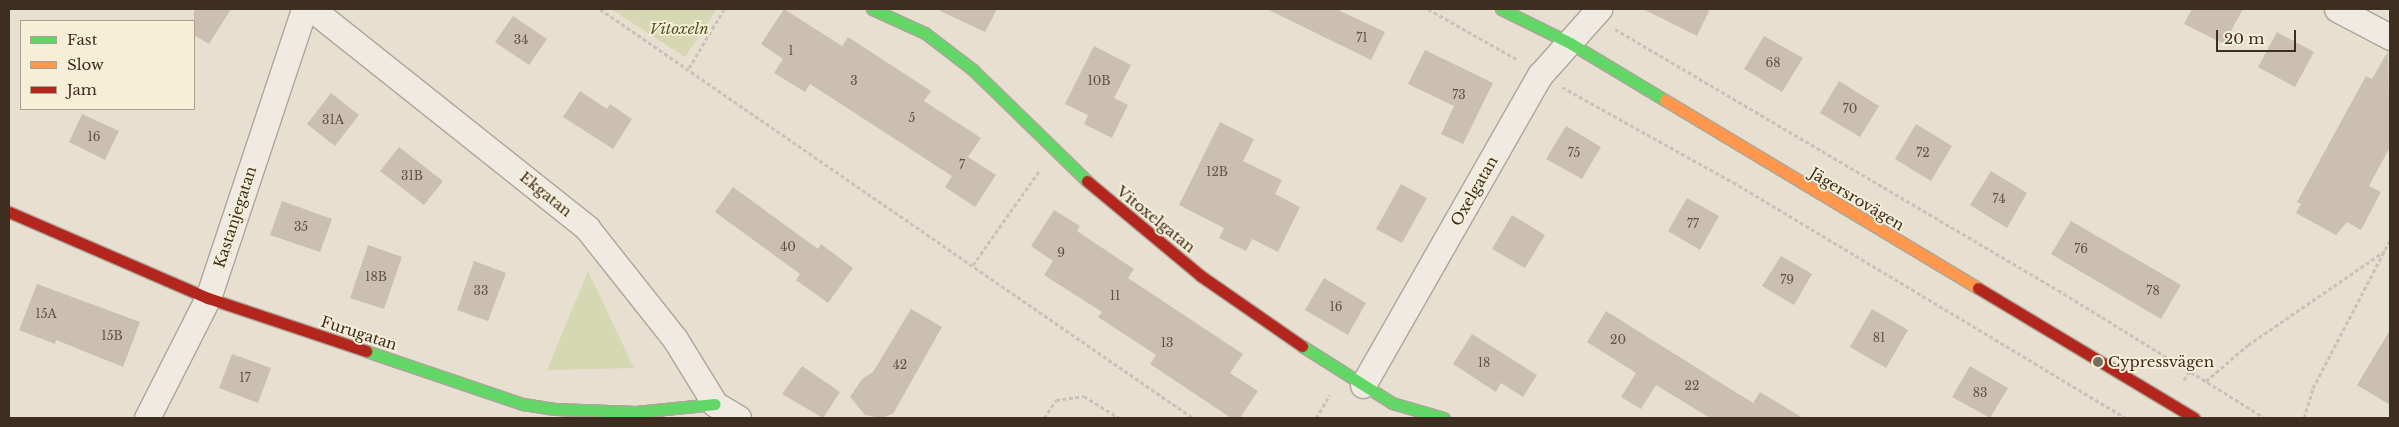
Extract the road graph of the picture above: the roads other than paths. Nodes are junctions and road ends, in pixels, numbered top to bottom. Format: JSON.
{"nodes":[{"id":1,"x":304,"y":9,"type":"edge"},
{"id":2,"x":312,"y":9,"type":"edge"},
{"id":3,"x":872,"y":9,"type":"edge"},
{"id":4,"x":1501,"y":9,"type":"edge"},
{"id":5,"x":2337,"y":9,"type":"edge"},
{"id":6,"x":1597,"y":13,"type":"edge"},
{"id":7,"x":2390,"y":37,"type":"edge"},
{"id":8,"x":1570,"y":43,"type":"junction"},
{"id":9,"x":9,"y":212,"type":"edge"},
{"id":10,"x":208,"y":298,"type":"junction"},
{"id":11,"x":1363,"y":385,"type":"junction"},
{"id":12,"x":715,"y":404,"type":"junction"},
{"id":13,"x":147,"y":418,"type":"edge"},
{"id":14,"x":738,"y":418,"type":"edge"},
{"id":15,"x":1444,"y":418,"type":"edge"},
{"id":16,"x":2194,"y":418,"type":"edge"}],
"edges":[{"from":1,"to":10,"type":"street","name":"Kastanjegatan"},
{"from":2,"to":12,"type":"street","name":"Ekgatan"},
{"from":3,"to":11,"type":"street","name":"Vitoxelgatan"},
{"from":4,"to":8,"type":"street","name":"Jägersrovägen"},
{"from":5,"to":7,"type":"street"},
{"from":6,"to":8,"type":"street","name":"Oxelgatan"},
{"from":8,"to":11,"type":"street","name":"Oxelgatan"},
{"from":8,"to":16,"type":"street","name":"Jägersrovägen"},
{"from":9,"to":10,"type":"street","name":"Furugatan"},
{"from":10,"to":12,"type":"street","name":"Furugatan"},
{"from":10,"to":13,"type":"street","name":"Kastanjegatan"},
{"from":11,"to":15,"type":"street","name":"Vitoxelgatan"},
{"from":12,"to":14,"type":"street","name":"Ekgatan"}]}
